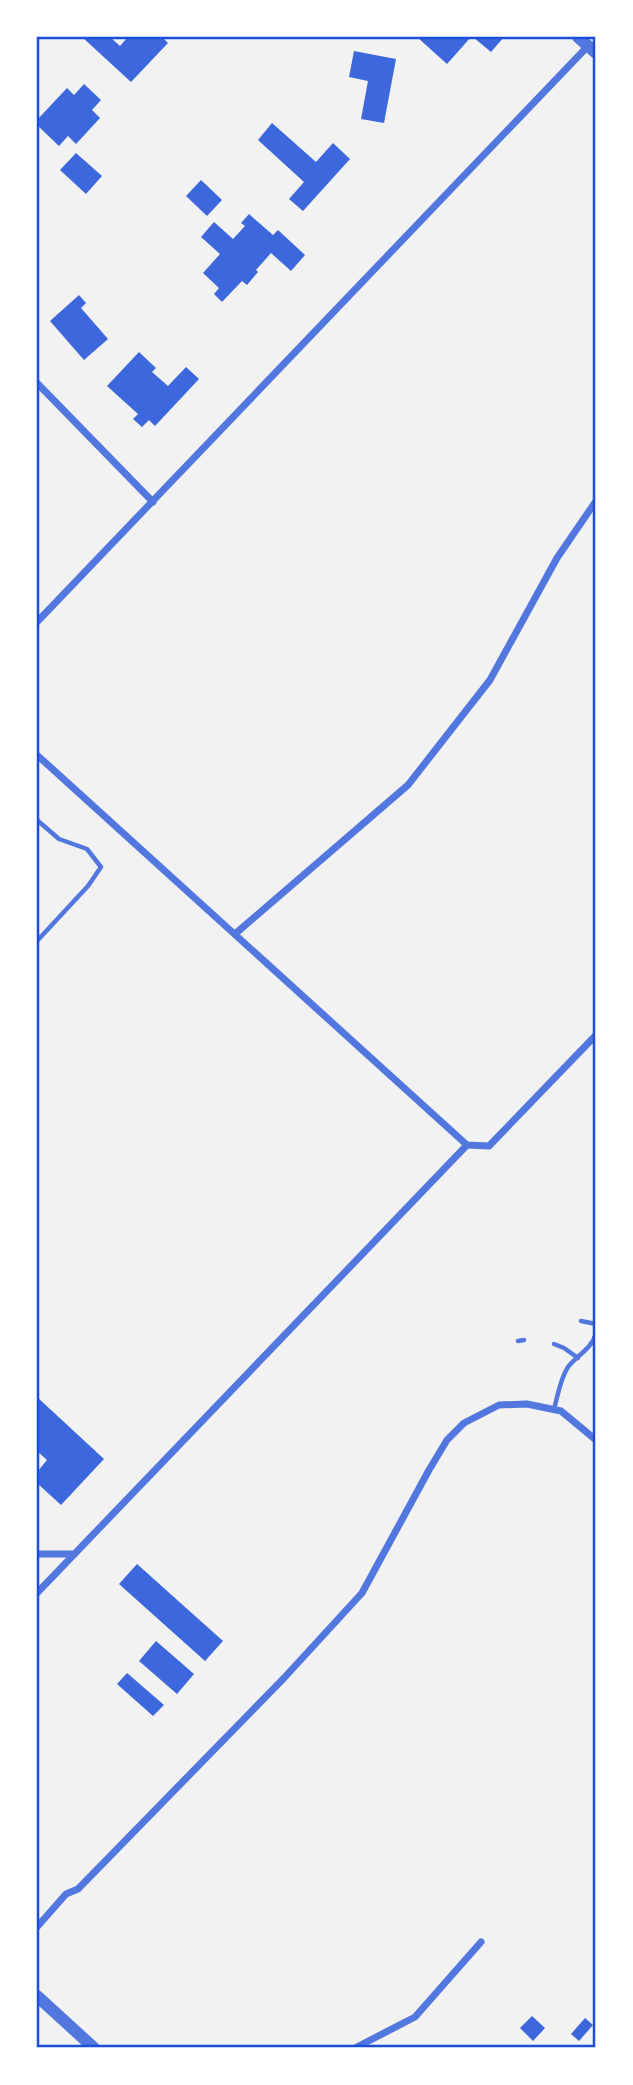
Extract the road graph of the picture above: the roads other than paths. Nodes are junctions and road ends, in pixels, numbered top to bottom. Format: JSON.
{"nodes":[{"id":1,"x":578,"y":37,"type":"edge"},
{"id":2,"x":592,"y":50,"type":"edge"},
{"id":3,"x":37,"y":383,"type":"edge"},
{"id":4,"x":596,"y":501,"type":"edge"},
{"id":5,"x":153,"y":502,"type":"junction"},
{"id":6,"x":37,"y":622,"type":"edge"},
{"id":7,"x":37,"y":755,"type":"edge"},
{"id":8,"x":37,"y":820,"type":"edge"},
{"id":9,"x":234,"y":934,"type":"junction"},
{"id":10,"x":37,"y":941,"type":"edge"},
{"id":11,"x":596,"y":1035,"type":"edge"},
{"id":12,"x":467,"y":1145,"type":"junction"},
{"id":13,"x":581,"y":1321,"type":"dead end"},
{"id":14,"x":596,"y":1324,"type":"edge"},
{"id":15,"x":596,"y":1333,"type":"edge"},
{"id":16,"x":524,"y":1340,"type":"dead end"},
{"id":17,"x":518,"y":1341,"type":"dead end"},
{"id":18,"x":554,"y":1344,"type":"dead end"},
{"id":19,"x":578,"y":1358,"type":"junction"},
{"id":20,"x":554,"y":1409,"type":"junction"},
{"id":21,"x":596,"y":1440,"type":"edge"},
{"id":22,"x":37,"y":1554,"type":"edge"},
{"id":23,"x":74,"y":1554,"type":"junction"},
{"id":24,"x":37,"y":1592,"type":"edge"},
{"id":25,"x":37,"y":1927,"type":"edge"},
{"id":26,"x":481,"y":1942,"type":"dead end"},
{"id":27,"x":37,"y":1996,"type":"edge"},
{"id":28,"x":94,"y":2048,"type":"edge"},
{"id":29,"x":355,"y":2048,"type":"edge"}],
"edges":[{"from":1,"to":2,"type":"street"},
{"from":2,"to":5,"type":"street"},
{"from":3,"to":5,"type":"street"},
{"from":4,"to":9,"type":"street"},
{"from":5,"to":6,"type":"street"},
{"from":7,"to":9,"type":"street"},
{"from":8,"to":10,"type":"lane"},
{"from":9,"to":12,"type":"street"},
{"from":11,"to":12,"type":"street"},
{"from":12,"to":23,"type":"street"},
{"from":13,"to":14,"type":"lane"},
{"from":15,"to":19,"type":"lane"},
{"from":16,"to":17,"type":"lane"},
{"from":18,"to":19,"type":"lane"},
{"from":19,"to":20,"type":"lane"},
{"from":20,"to":21,"type":"street"},
{"from":20,"to":25,"type":"street"},
{"from":22,"to":23,"type":"street"},
{"from":23,"to":24,"type":"street"},
{"from":26,"to":29,"type":"street"},
{"from":27,"to":28,"type":"street"}]}
